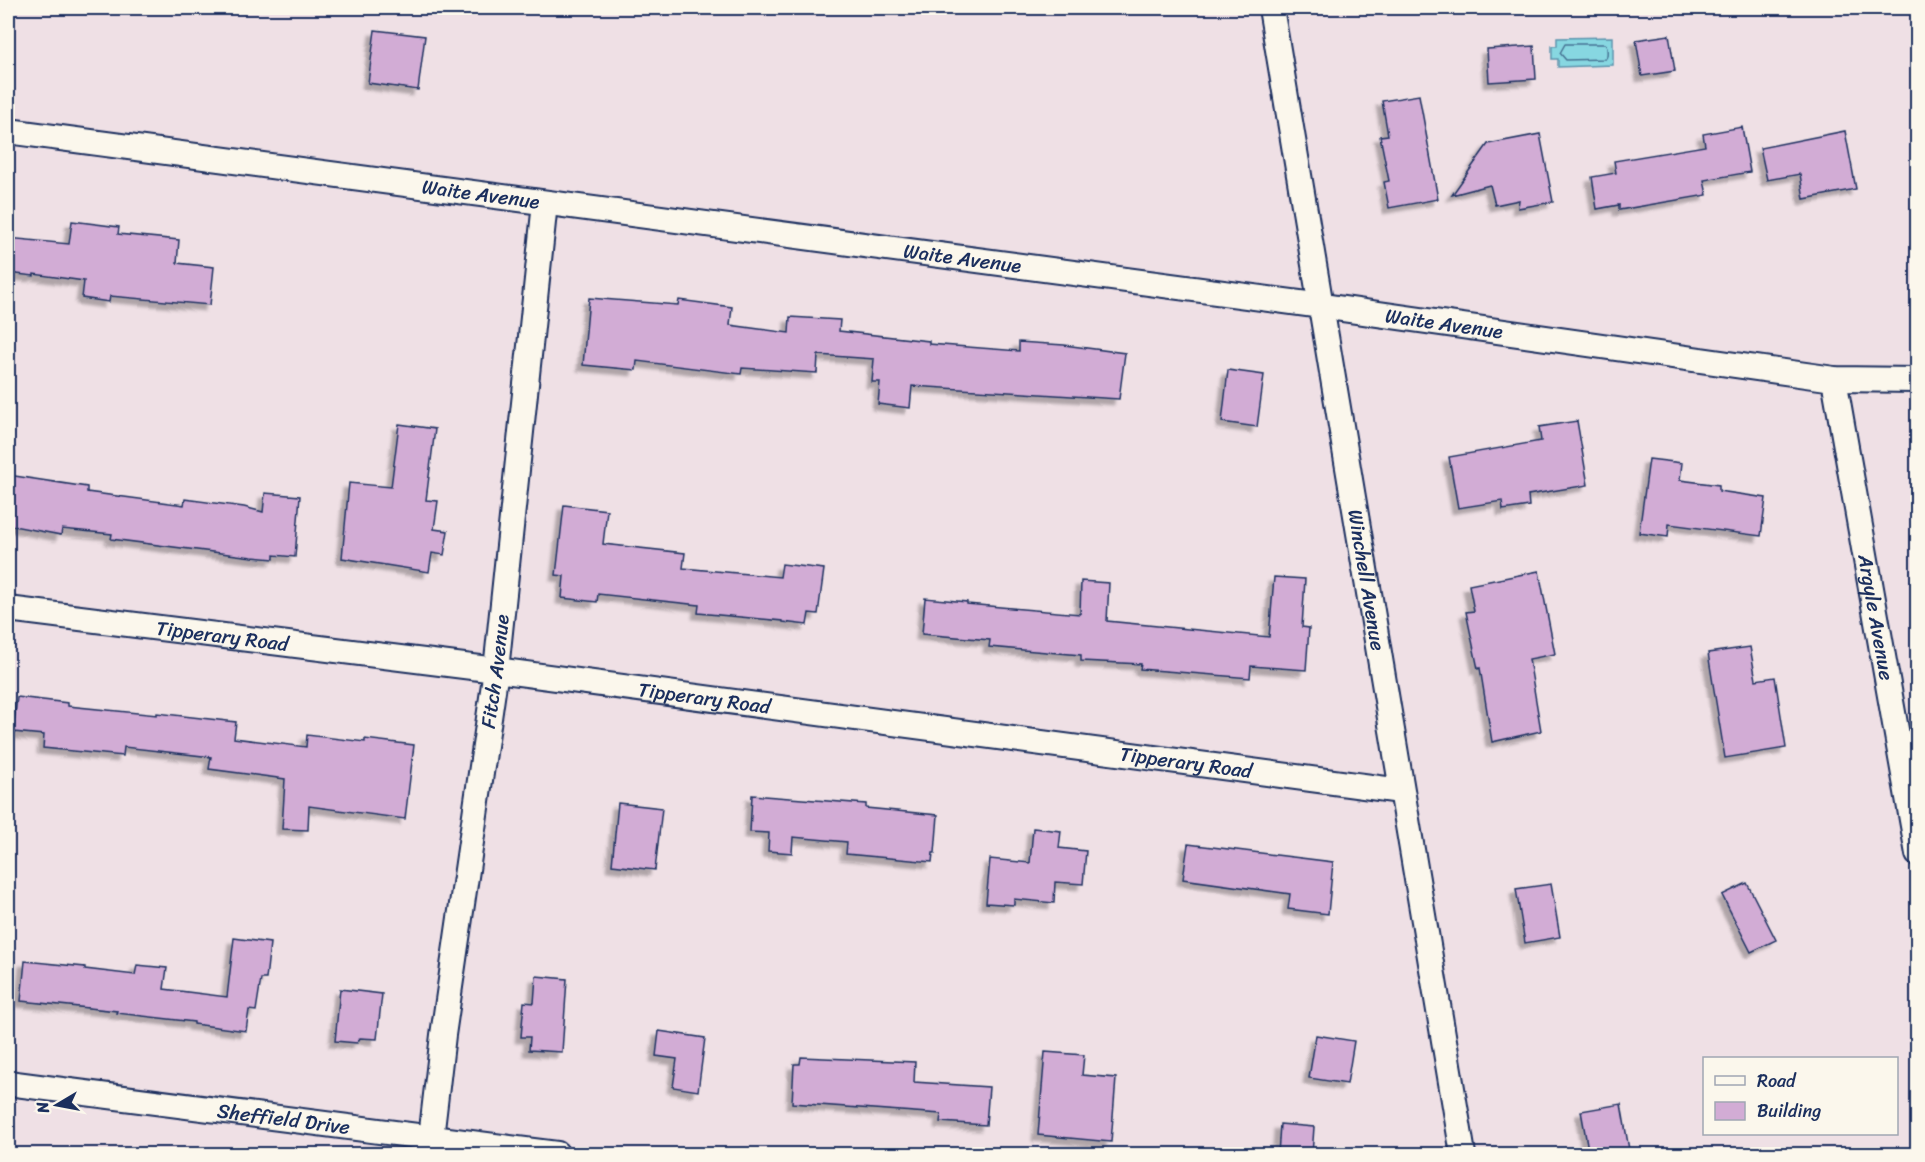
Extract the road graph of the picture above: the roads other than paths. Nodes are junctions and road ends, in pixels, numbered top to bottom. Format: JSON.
{"nodes":[{"id":1,"x":1271,"y":8,"type":"edge"},
{"id":2,"x":8,"y":131,"type":"edge"},
{"id":3,"x":545,"y":203,"type":"junction"},
{"id":4,"x":1322,"y":306,"type":"junction"},
{"id":5,"x":1834,"y":379,"type":"junction"},
{"id":6,"x":1917,"y":380,"type":"edge"},
{"id":7,"x":8,"y":609,"type":"edge"},
{"id":8,"x":496,"y":670,"type":"junction"},
{"id":9,"x":1401,"y":791,"type":"junction"},
{"id":10,"x":1917,"y":854,"type":"edge"},
{"id":11,"x":8,"y":1083,"type":"edge"},
{"id":12,"x":430,"y":1138,"type":"junction"},
{"id":13,"x":558,"y":1155,"type":"edge"},
{"id":14,"x":1463,"y":1155,"type":"edge"}],
"edges":[{"from":1,"to":4,"type":"street","name":"Winchell Avenue"},
{"from":2,"to":3,"type":"street","name":"Waite Avenue"},
{"from":3,"to":4,"type":"street","name":"Waite Avenue"},
{"from":3,"to":8,"type":"street","name":"Fitch Avenue"},
{"from":4,"to":5,"type":"street","name":"Waite Avenue"},
{"from":4,"to":9,"type":"street","name":"Winchell Avenue"},
{"from":5,"to":6,"type":"street","name":"Waite Avenue"},
{"from":5,"to":10,"type":"street","name":"Argyle Avenue"},
{"from":7,"to":8,"type":"street","name":"Tipperary Road"},
{"from":8,"to":9,"type":"street","name":"Tipperary Road"},
{"from":8,"to":12,"type":"street","name":"Fitch Avenue"},
{"from":9,"to":14,"type":"street","name":"Winchell Avenue"},
{"from":11,"to":12,"type":"street","name":"Sheffield Drive"},
{"from":12,"to":13,"type":"street","name":"Sheffield Drive"}]}
